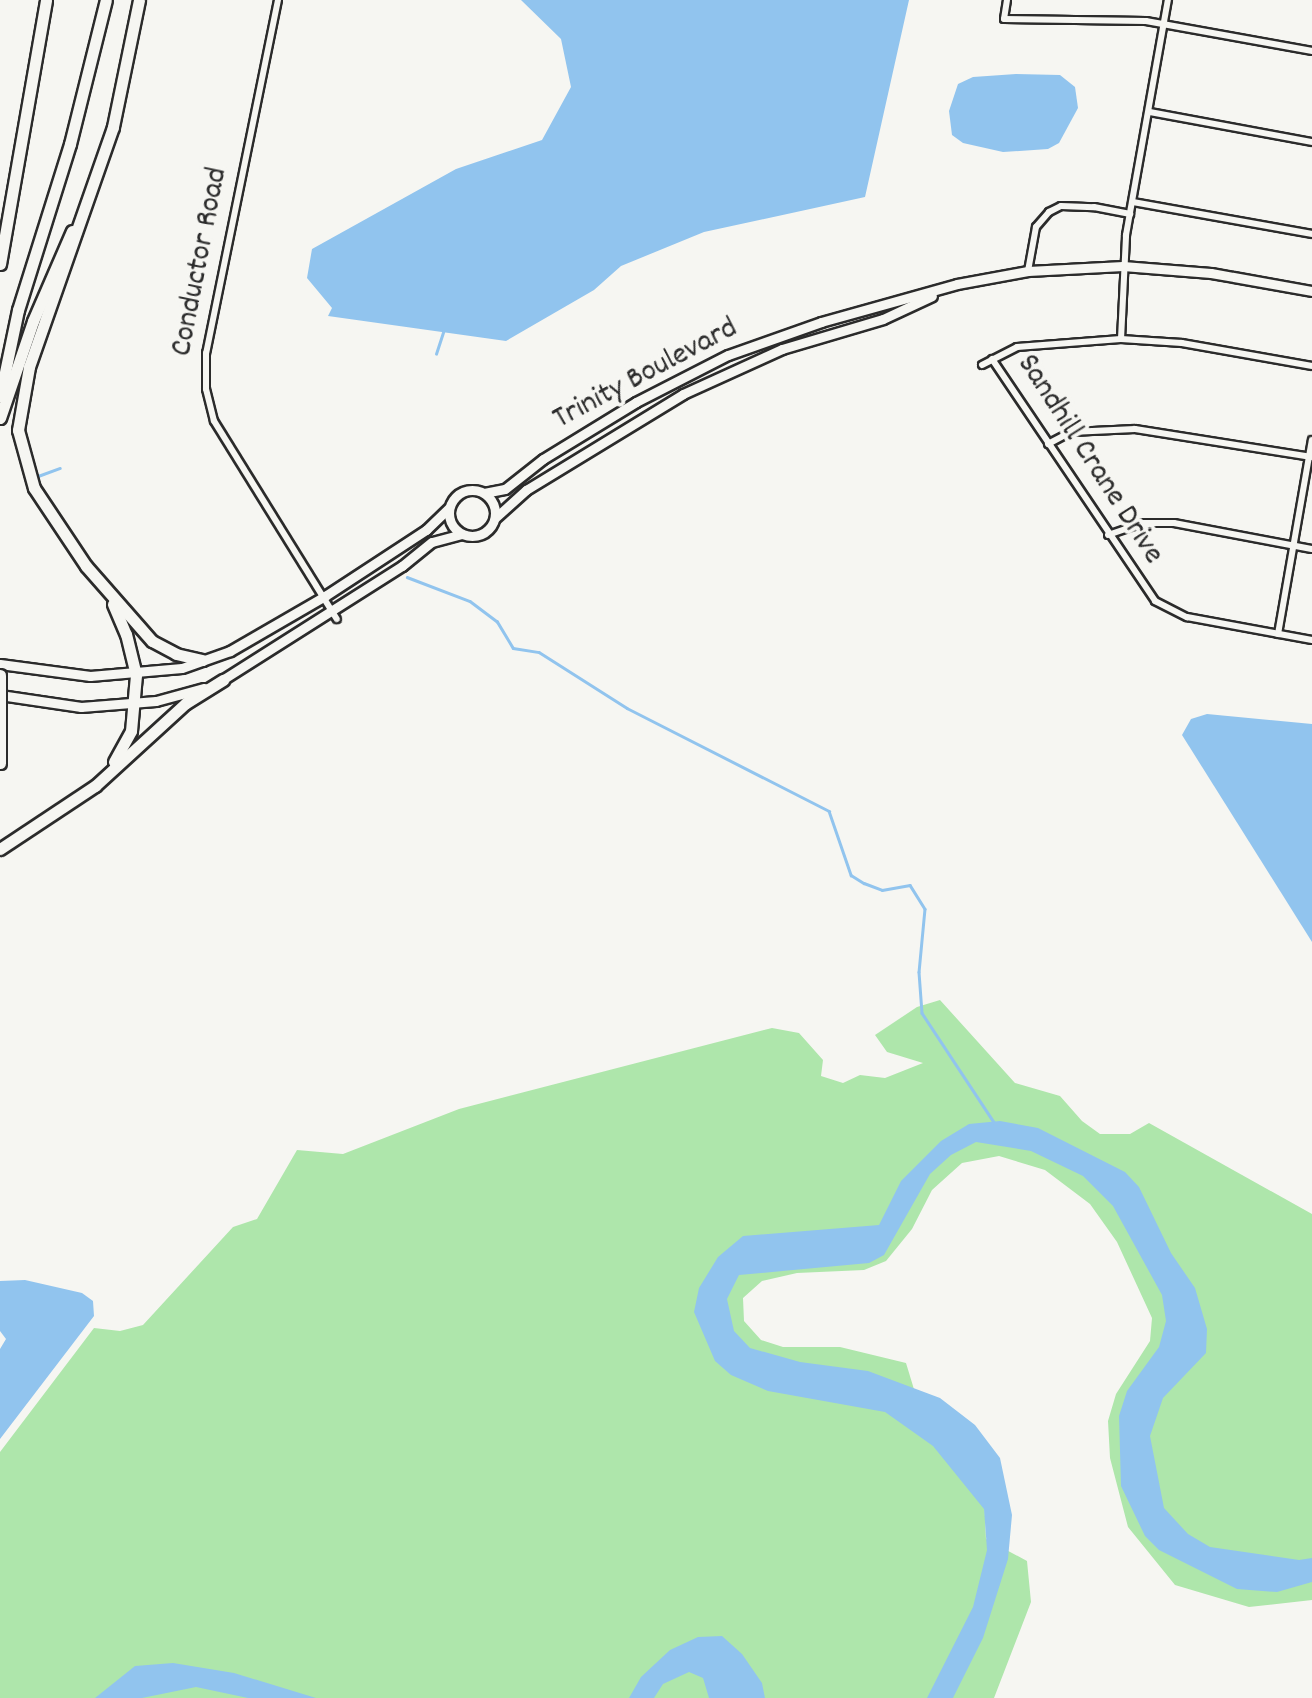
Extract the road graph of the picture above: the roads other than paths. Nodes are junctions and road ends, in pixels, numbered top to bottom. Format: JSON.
{"nodes":[{"id":1,"x":46,"y":0,"type":"edge"},
{"id":2,"x":106,"y":0,"type":"edge"},
{"id":3,"x":139,"y":0,"type":"edge"},
{"id":4,"x":278,"y":0,"type":"edge"},
{"id":5,"x":1006,"y":0,"type":"edge"},
{"id":6,"x":1168,"y":0,"type":"edge"},
{"id":7,"x":1165,"y":24,"type":"junction"},
{"id":8,"x":1312,"y":51,"type":"edge"},
{"id":9,"x":1150,"y":112,"type":"junction"},
{"id":10,"x":1312,"y":142,"type":"edge"},
{"id":11,"x":88,"y":199,"type":"junction"},
{"id":12,"x":1133,"y":202,"type":"junction"},
{"id":13,"x":1130,"y":214,"type":"junction"},
{"id":14,"x":1312,"y":234,"type":"edge"},
{"id":15,"x":0,"y":264,"type":"edge"},
{"id":16,"x":1123,"y":266,"type":"junction"},
{"id":17,"x":1028,"y":270,"type":"junction"},
{"id":18,"x":957,"y":284,"type":"junction"},
{"id":19,"x":1312,"y":291,"type":"edge"},
{"id":20,"x":1122,"y":339,"type":"junction"},
{"id":21,"x":992,"y":359,"type":"junction"},
{"id":22,"x":982,"y":365,"type":"dead end"},
{"id":23,"x":1312,"y":366,"type":"edge"},
{"id":24,"x":0,"y":396,"type":"edge"},
{"id":25,"x":0,"y":418,"type":"edge"},
{"id":26,"x":1312,"y":440,"type":"edge"},
{"id":27,"x":1048,"y":444,"type":"junction"},
{"id":28,"x":1310,"y":456,"type":"edge"},
{"id":29,"x":484,"y":493,"type":"junction"},
{"id":30,"x":449,"y":508,"type":"junction"},
{"id":31,"x":495,"y":518,"type":"junction"},
{"id":32,"x":462,"y":534,"type":"junction"},
{"id":33,"x":1108,"y":535,"type":"junction"},
{"id":34,"x":1292,"y":545,"type":"junction"},
{"id":35,"x":1312,"y":548,"type":"edge"},
{"id":36,"x":101,"y":583,"type":"junction"},
{"id":37,"x":325,"y":596,"type":"junction"},
{"id":38,"x":336,"y":614,"type":"junction"},
{"id":39,"x":1278,"y":634,"type":"junction"},
{"id":40,"x":1312,"y":640,"type":"edge"},
{"id":41,"x":202,"y":660,"type":"junction"},
{"id":42,"x":0,"y":664,"type":"edge"},
{"id":43,"x":136,"y":674,"type":"junction"},
{"id":44,"x":0,"y":675,"type":"edge"},
{"id":45,"x":222,"y":680,"type":"junction"},
{"id":46,"x":0,"y":695,"type":"edge"},
{"id":47,"x":136,"y":703,"type":"junction"},
{"id":48,"x":0,"y":764,"type":"edge"},
{"id":49,"x":95,"y":786,"type":"junction"},
{"id":50,"x":0,"y":849,"type":"edge"}],
"edges":[{"from":1,"to":15,"type":"highway"},
{"from":2,"to":24,"type":"highway"},
{"from":3,"to":11,"type":"highway"},
{"from":4,"to":37,"type":"street","name":"Conductor Road"},
{"from":5,"to":7,"type":"street"},
{"from":6,"to":7,"type":"street"},
{"from":7,"to":8,"type":"street"},
{"from":7,"to":9,"type":"street"},
{"from":9,"to":10,"type":"street"},
{"from":9,"to":12,"type":"street"},
{"from":11,"to":25,"type":"highway"},
{"from":11,"to":36,"type":"highway"},
{"from":12,"to":13,"type":"street"},
{"from":12,"to":14,"type":"street"},
{"from":13,"to":16,"type":"street"},
{"from":13,"to":17,"type":"street"},
{"from":16,"to":17,"type":"main road","name":"Trinity Boulevard"},
{"from":16,"to":19,"type":"main road","name":"Trinity Boulevard"},
{"from":16,"to":20,"type":"street"},
{"from":17,"to":18,"type":"main road","name":"Trinity Boulevard"},
{"from":18,"to":29,"type":"main road","name":"Trinity Boulevard"},
{"from":18,"to":31,"type":"main road","name":"Trinity Boulevard"},
{"from":20,"to":21,"type":"street"},
{"from":20,"to":23,"type":"street"},
{"from":21,"to":22,"type":"street"},
{"from":21,"to":27,"type":"street","name":"Sandhill Crane Drive"},
{"from":26,"to":28,"type":"street"},
{"from":27,"to":28,"type":"street"},
{"from":27,"to":33,"type":"street","name":"Sandhill Crane Drive"},
{"from":28,"to":34,"type":"street"},
{"from":29,"to":30,"type":"main road","name":"Trinity Boulevard"},
{"from":29,"to":31,"type":"main road"},
{"from":30,"to":32,"type":"main road"},
{"from":30,"to":37,"type":"main road","name":"Trinity Boulevard"},
{"from":31,"to":32,"type":"main road","name":"Trinity Boulevard"},
{"from":32,"to":38,"type":"main road","name":"Trinity Boulevard"},
{"from":33,"to":34,"type":"street"},
{"from":33,"to":39,"type":"street","name":"Sandhill Crane Drive"},
{"from":34,"to":35,"type":"street"},
{"from":34,"to":39,"type":"street"},
{"from":36,"to":41,"type":"highway"},
{"from":36,"to":43,"type":"highway"},
{"from":37,"to":38,"type":"street","name":"Conductor Road"},
{"from":37,"to":41,"type":"main road","name":"Trinity Boulevard"},
{"from":38,"to":45,"type":"main road","name":"Trinity Boulevard"},
{"from":39,"to":40,"type":"street","name":"Sandhill Crane Drive"},
{"from":41,"to":43,"type":"main road","name":"Trinity Boulevard"},
{"from":42,"to":43,"type":"main road","name":"Trinity Boulevard"},
{"from":43,"to":47,"type":"highway"},
{"from":44,"to":48,"type":"highway","bridge":true},
{"from":45,"to":47,"type":"main road","name":"Trinity Boulevard"},
{"from":45,"to":49,"type":"highway"},
{"from":46,"to":47,"type":"main road","name":"Trinity Boulevard"},
{"from":47,"to":49,"type":"highway"},
{"from":49,"to":50,"type":"highway"}]}
